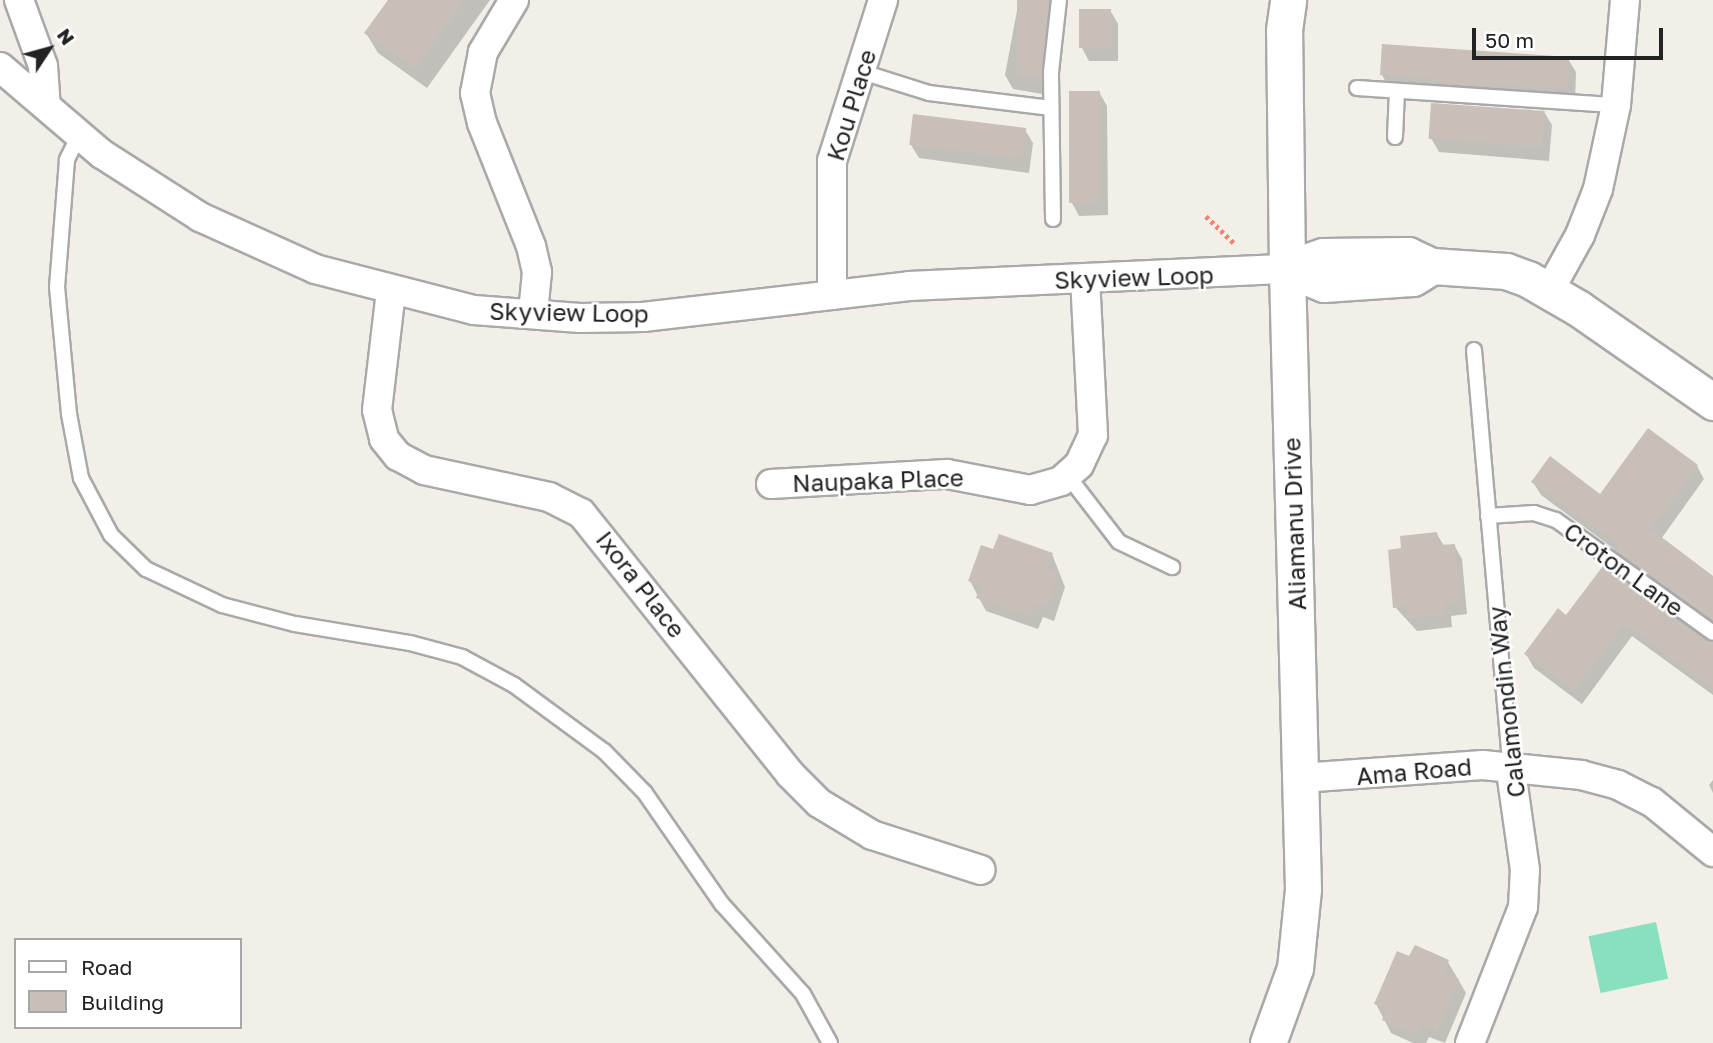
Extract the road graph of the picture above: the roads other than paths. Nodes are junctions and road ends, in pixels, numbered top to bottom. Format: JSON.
{"nodes":[{"id":1,"x":19,"y":0,"type":"edge"},
{"id":2,"x":514,"y":0,"type":"edge"},
{"id":3,"x":883,"y":0,"type":"edge"},
{"id":4,"x":1059,"y":0,"type":"edge"},
{"id":5,"x":1288,"y":0,"type":"edge"},
{"id":6,"x":1625,"y":0,"type":"edge"},
{"id":7,"x":0,"y":66,"type":"edge"},
{"id":8,"x":859,"y":71,"type":"junction"},
{"id":9,"x":1357,"y":88,"type":"dead end"},
{"id":10,"x":1397,"y":91,"type":"junction"},
{"id":11,"x":46,"y":105,"type":"junction"},
{"id":12,"x":1616,"y":105,"type":"junction"},
{"id":13,"x":1051,"y":108,"type":"junction"},
{"id":14,"x":79,"y":135,"type":"junction"},
{"id":15,"x":1395,"y":137,"type":"dead end"},
{"id":16,"x":1053,"y":219,"type":"dead end"},
{"id":17,"x":1287,"y":269,"type":"junction"},
{"id":18,"x":1085,"y":279,"type":"junction"},
{"id":19,"x":1549,"y":290,"type":"junction"},
{"id":20,"x":391,"y":291,"type":"junction"},
{"id":21,"x":832,"y":295,"type":"junction"},
{"id":22,"x":533,"y":313,"type":"junction"},
{"id":23,"x":1474,"y":351,"type":"dead end"},
{"id":24,"x":1713,"y":402,"type":"edge"},
{"id":25,"x":1068,"y":476,"type":"junction"},
{"id":26,"x":771,"y":484,"type":"dead end"},
{"id":27,"x":1488,"y":516,"type":"junction"},
{"id":28,"x":1172,"y":567,"type":"dead end"},
{"id":29,"x":1713,"y":633,"type":"edge"},
{"id":30,"x":1510,"y":765,"type":"junction"},
{"id":31,"x":1301,"y":778,"type":"junction"},
{"id":32,"x":1713,"y":852,"type":"edge"},
{"id":33,"x":981,"y":870,"type":"dead end"},
{"id":34,"x":830,"y":1043,"type":"edge"},
{"id":35,"x":1268,"y":1043,"type":"edge"},
{"id":36,"x":1470,"y":1043,"type":"edge"}],
"edges":[{"from":1,"to":11,"type":"street"},
{"from":2,"to":22,"type":"street"},
{"from":3,"to":8,"type":"street","name":"Kou Place"},
{"from":4,"to":13,"type":"lane"},
{"from":5,"to":17,"type":"street","name":"Aliamanu Drive"},
{"from":6,"to":12,"type":"street"},
{"from":7,"to":11,"type":"street","name":"Skyview Loop"},
{"from":8,"to":13,"type":"lane"},
{"from":8,"to":21,"type":"street","name":"Kou Place"},
{"from":9,"to":10,"type":"lane"},
{"from":10,"to":12,"type":"lane"},
{"from":10,"to":15,"type":"lane"},
{"from":11,"to":14,"type":"street","name":"Skyview Loop"},
{"from":12,"to":19,"type":"street"},
{"from":13,"to":16,"type":"lane"},
{"from":14,"to":20,"type":"street","name":"Skyview Loop"},
{"from":14,"to":34,"type":"lane"},
{"from":17,"to":18,"type":"street","name":"Skyview Loop"},
{"from":17,"to":19,"type":"street"},
{"from":17,"to":31,"type":"street","name":"Aliamanu Drive"},
{"from":18,"to":21,"type":"street","name":"Skyview Loop"},
{"from":18,"to":25,"type":"street"},
{"from":19,"to":24,"type":"street"},
{"from":20,"to":22,"type":"street","name":"Skyview Loop"},
{"from":20,"to":33,"type":"street","name":"Ixora Place"},
{"from":21,"to":22,"type":"street","name":"Skyview Loop"},
{"from":23,"to":27,"type":"lane","name":"Calamondin Way"},
{"from":25,"to":26,"type":"street","name":"Naupaka Place"},
{"from":25,"to":28,"type":"lane"},
{"from":27,"to":29,"type":"lane","name":"Croton Lane"},
{"from":27,"to":30,"type":"lane","name":"Calamondin Way"},
{"from":30,"to":31,"type":"street","name":"Ama Road"},
{"from":30,"to":32,"type":"street","name":"Ama Road"},
{"from":30,"to":36,"type":"street","name":"Calamondin Way"},
{"from":31,"to":35,"type":"street","name":"Aliamanu Drive"}]}
